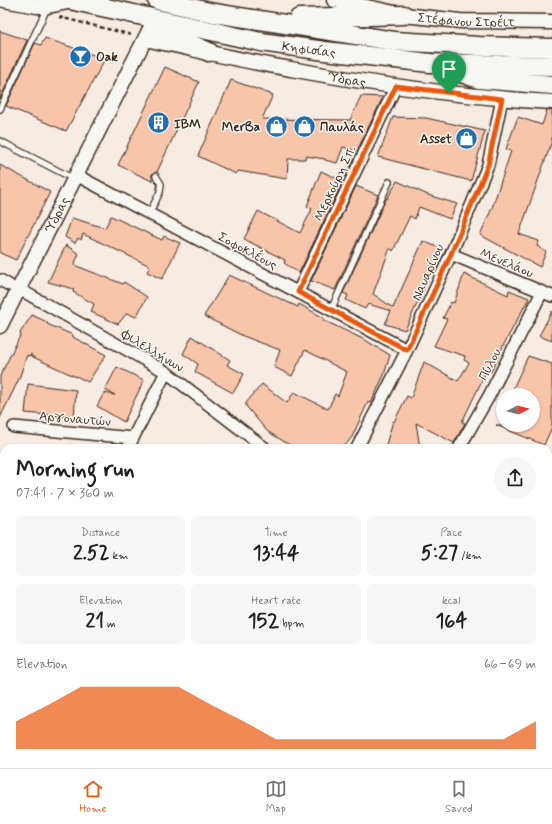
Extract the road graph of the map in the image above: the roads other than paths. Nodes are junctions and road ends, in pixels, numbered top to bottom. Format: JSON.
{"nodes":[{"id":1,"x":4,"y":0,"type":"edge"},
{"id":2,"x":72,"y":0,"type":"edge"},
{"id":3,"x":157,"y":0,"type":"edge"},
{"id":4,"x":334,"y":0,"type":"edge"},
{"id":5,"x":48,"y":6,"type":"junction"},
{"id":6,"x":404,"y":15,"type":"junction"},
{"id":7,"x":155,"y":19,"type":"junction"},
{"id":8,"x":258,"y":19,"type":"junction"},
{"id":9,"x":552,"y":22,"type":"edge"},
{"id":10,"x":145,"y":39,"type":"junction"},
{"id":11,"x":552,"y":48,"type":"edge"},
{"id":12,"x":209,"y":52,"type":"junction"},
{"id":13,"x":430,"y":63,"type":"junction"},
{"id":14,"x":552,"y":66,"type":"edge"},
{"id":15,"x":552,"y":85,"type":"edge"},
{"id":16,"x":396,"y":86,"type":"junction"},
{"id":17,"x":502,"y":99,"type":"junction"},
{"id":18,"x":552,"y":102,"type":"edge"},
{"id":19,"x":0,"y":109,"type":"edge"},
{"id":20,"x":0,"y":141,"type":"edge"},
{"id":21,"x":156,"y":176,"type":"dead end"},
{"id":22,"x":75,"y":178,"type":"junction"},
{"id":23,"x":389,"y":182,"type":"dead end"},
{"id":24,"x":149,"y":214,"type":"junction"},
{"id":25,"x":451,"y":254,"type":"junction"},
{"id":26,"x":9,"y":284,"type":"edge"},
{"id":27,"x":298,"y":292,"type":"junction"},
{"id":28,"x":547,"y":294,"type":"edge"},
{"id":29,"x":331,"y":310,"type":"junction"},
{"id":30,"x":0,"y":326,"type":"edge"},
{"id":31,"x":407,"y":350,"type":"junction"},
{"id":32,"x":166,"y":372,"type":"junction"},
{"id":33,"x":14,"y":427,"type":"dead end"},
{"id":34,"x":133,"y":438,"type":"junction"},
{"id":35,"x":130,"y":444,"type":"edge"},
{"id":36,"x":260,"y":444,"type":"edge"},
{"id":37,"x":359,"y":444,"type":"edge"},
{"id":38,"x":461,"y":444,"type":"edge"}],
"edges":[{"from":1,"to":5,"type":"street"},
{"from":2,"to":5,"type":"street"},
{"from":2,"to":7,"type":"main road","name":"Κηφισίας"},
{"from":3,"to":8,"type":"main road","name":"Κηφισίας"},
{"from":4,"to":6,"type":"street","name":"Στέφανου Στρέιτ"},
{"from":5,"to":19,"type":"lane"},
{"from":6,"to":8,"type":"main road"},
{"from":6,"to":9,"type":"street","name":"Στέφανου Στρέιτ"},
{"from":7,"to":10,"type":"street","name":"Ύδρας"},
{"from":7,"to":12,"type":"main road"},
{"from":7,"to":13,"type":"main road","name":"Κηφισίας"},
{"from":8,"to":11,"type":"main road","name":"Κηφισίας"},
{"from":10,"to":12,"type":"street","name":"Ύδρας"},
{"from":10,"to":22,"type":"street","name":"Ύδρας"},
{"from":12,"to":16,"type":"street","name":"Ύδρας"},
{"from":13,"to":14,"type":"main road","name":"Κηφισίας"},
{"from":13,"to":15,"type":"main road"},
{"from":16,"to":17,"type":"street","name":"Ύδρας"},
{"from":16,"to":27,"type":"street","name":"Μερκούρη Σπ."},
{"from":17,"to":18,"type":"street","name":"Ύδρας"},
{"from":17,"to":25,"type":"street","name":"Ναυαρίνου"},
{"from":20,"to":22,"type":"lane"},
{"from":21,"to":24,"type":"lane"},
{"from":22,"to":24,"type":"street","name":"Σοφοκλέους"},
{"from":22,"to":26,"type":"street","name":"Ύδρας"},
{"from":23,"to":29,"type":"lane"},
{"from":24,"to":27,"type":"street","name":"Σοφοκλέους"},
{"from":25,"to":28,"type":"street","name":"Μενελάου"},
{"from":25,"to":31,"type":"street","name":"Ναυαρίνου"},
{"from":26,"to":30,"type":"street","name":"Ύδρας"},
{"from":26,"to":32,"type":"street","name":"Φιλελλήνων"},
{"from":27,"to":29,"type":"street","name":"Σοφοκλέους"},
{"from":28,"to":38,"type":"street","name":"Πύλου"},
{"from":29,"to":31,"type":"street","name":"Σοφοκλέους"},
{"from":31,"to":37,"type":"street","name":"Ναυαρίνου"},
{"from":32,"to":34,"type":"street"},
{"from":32,"to":36,"type":"street","name":"Φιλελλήνων"},
{"from":33,"to":34,"type":"street","name":"Αργοναυτών"},
{"from":34,"to":35,"type":"street"}]}
